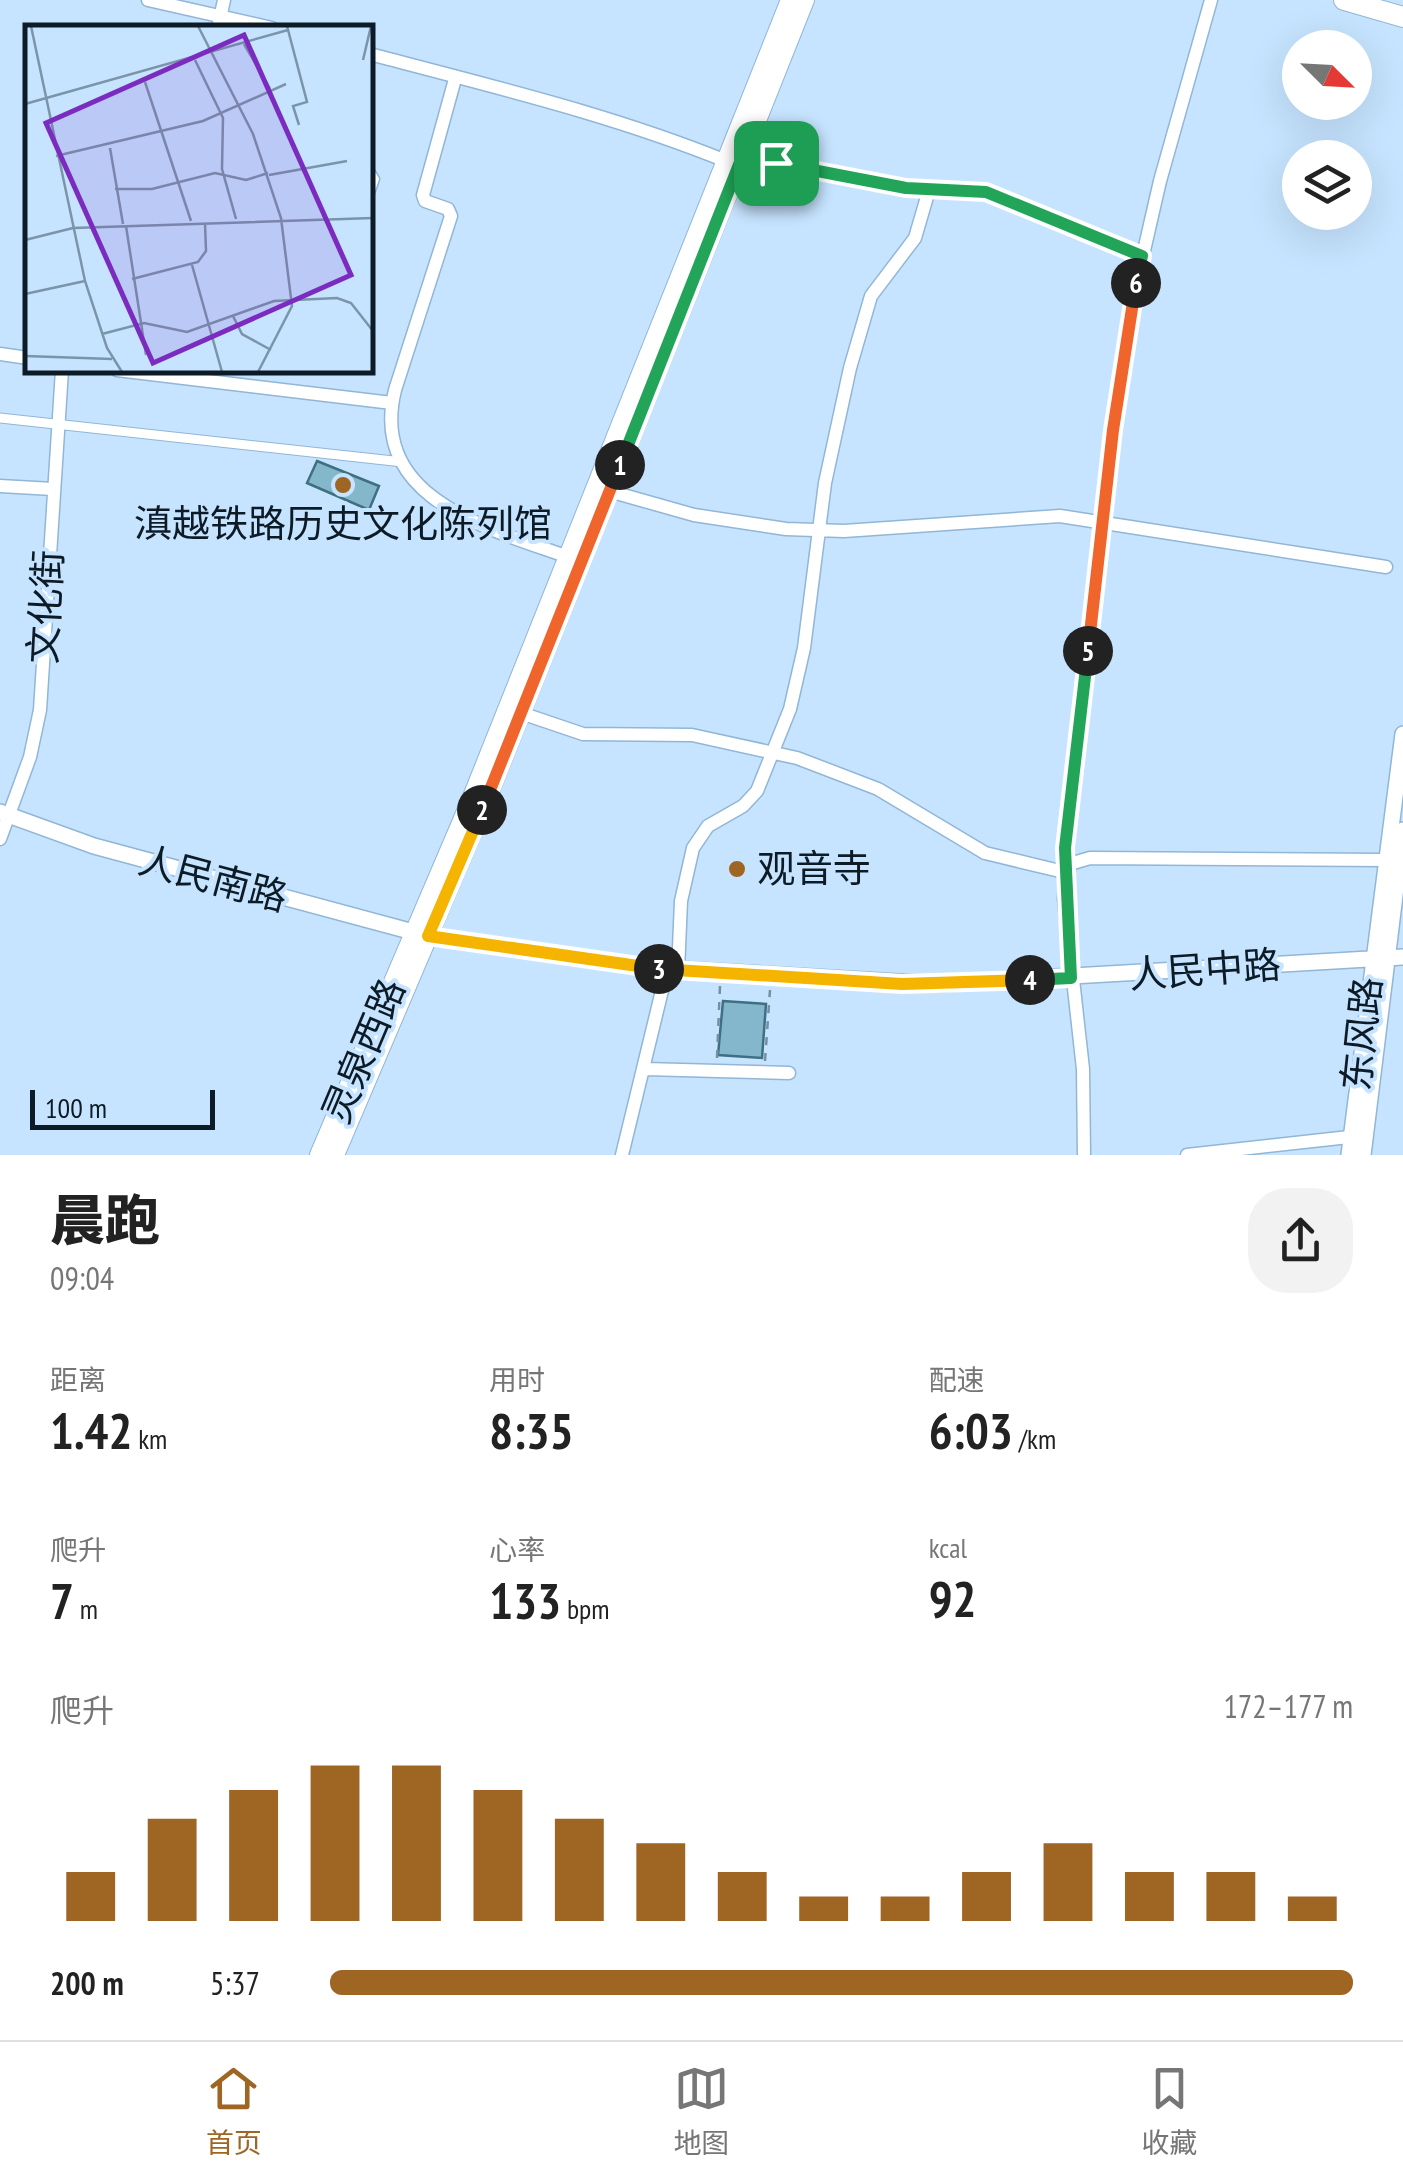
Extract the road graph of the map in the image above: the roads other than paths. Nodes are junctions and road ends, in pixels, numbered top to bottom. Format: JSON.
{"nodes":[{"id":1,"x":148,"y":0,"type":"edge"},
{"id":2,"x":790,"y":0,"type":"edge"},
{"id":3,"x":805,"y":0,"type":"edge"},
{"id":4,"x":1211,"y":0,"type":"edge"},
{"id":5,"x":1344,"y":0,"type":"edge"},
{"id":6,"x":222,"y":14,"type":"edge"},
{"id":7,"x":1403,"y":18,"type":"edge"},
{"id":8,"x":261,"y":25,"type":"edge"},
{"id":9,"x":372,"y":55,"type":"edge"},
{"id":10,"x":455,"y":79,"type":"junction"},
{"id":11,"x":744,"y":152,"type":"junction"},
{"id":12,"x":726,"y":162,"type":"junction"},
{"id":13,"x":929,"y":190,"type":"junction"},
{"id":14,"x":1142,"y":256,"type":"junction"},
{"id":15,"x":0,"y":354,"type":"edge"},
{"id":16,"x":25,"y":358,"type":"edge"},
{"id":17,"x":62,"y":372,"type":"edge"},
{"id":18,"x":134,"y":372,"type":"edge"},
{"id":19,"x":392,"y":402,"type":"junction"},
{"id":20,"x":0,"y":418,"type":"edge"},
{"id":21,"x":58,"y":422,"type":"junction"},
{"id":22,"x":402,"y":462,"type":"junction"},
{"id":23,"x":0,"y":486,"type":"edge"},
{"id":24,"x":53,"y":489,"type":"junction"},
{"id":25,"x":609,"y":492,"type":"junction"},
{"id":26,"x":1103,"y":520,"type":"junction"},
{"id":27,"x":818,"y":531,"type":"junction"},
{"id":28,"x":568,"y":557,"type":"junction"},
{"id":29,"x":1386,"y":567,"type":"dead end"},
{"id":30,"x":521,"y":713,"type":"junction"},
{"id":31,"x":1403,"y":734,"type":"edge"},
{"id":32,"x":775,"y":752,"type":"junction"},
{"id":33,"x":4,"y":814,"type":"edge"},
{"id":34,"x":1403,"y":830,"type":"edge"},
{"id":35,"x":0,"y":838,"type":"edge"},
{"id":36,"x":1385,"y":860,"type":"junction"},
{"id":37,"x":1064,"y":872,"type":"junction"},
{"id":38,"x":422,"y":935,"type":"junction"},
{"id":39,"x":1403,"y":957,"type":"edge"},
{"id":40,"x":1378,"y":959,"type":"junction"},
{"id":41,"x":672,"y":970,"type":"junction"},
{"id":42,"x":1071,"y":978,"type":"junction"},
{"id":43,"x":644,"y":1069,"type":"junction"},
{"id":44,"x":789,"y":1073,"type":"dead end"},
{"id":45,"x":1358,"y":1136,"type":"junction"},
{"id":46,"x":320,"y":1155,"type":"edge"},
{"id":47,"x":334,"y":1155,"type":"edge"},
{"id":48,"x":622,"y":1155,"type":"edge"},
{"id":49,"x":1084,"y":1155,"type":"edge"},
{"id":50,"x":1186,"y":1155,"type":"edge"},
{"id":51,"x":1349,"y":1155,"type":"edge"},
{"id":52,"x":1363,"y":1155,"type":"edge"}],
"edges":[{"from":1,"to":6,"type":"street"},
{"from":2,"to":12,"type":"main road","name":"灵泉西路"},
{"from":3,"to":11,"type":"main road","name":"灵泉西路"},
{"from":4,"to":14,"type":"street"},
{"from":5,"to":7,"type":"main road"},
{"from":6,"to":8,"type":"street"},
{"from":9,"to":10,"type":"street"},
{"from":10,"to":12,"type":"street"},
{"from":10,"to":19,"type":"street"},
{"from":11,"to":13,"type":"street"},
{"from":11,"to":25,"type":"main road","name":"灵泉西路"},
{"from":12,"to":28,"type":"main road","name":"灵泉西路"},
{"from":13,"to":14,"type":"street"},
{"from":13,"to":27,"type":"street"},
{"from":14,"to":26,"type":"street"},
{"from":15,"to":16,"type":"street"},
{"from":17,"to":21,"type":"street","name":"文化街"},
{"from":18,"to":19,"type":"street"},
{"from":19,"to":22,"type":"street"},
{"from":20,"to":21,"type":"street"},
{"from":21,"to":22,"type":"street"},
{"from":21,"to":24,"type":"street","name":"文化街"},
{"from":22,"to":28,"type":"street"},
{"from":23,"to":24,"type":"street"},
{"from":24,"to":33,"type":"street","name":"文化街"},
{"from":25,"to":27,"type":"street"},
{"from":25,"to":30,"type":"main road","name":"灵泉西路"},
{"from":26,"to":27,"type":"street"},
{"from":26,"to":29,"type":"street"},
{"from":26,"to":37,"type":"street"},
{"from":27,"to":32,"type":"street"},
{"from":28,"to":38,"type":"main road","name":"灵泉西路"},
{"from":30,"to":32,"type":"street"},
{"from":30,"to":38,"type":"main road","name":"灵泉西路"},
{"from":31,"to":36,"type":"street","name":"东风路"},
{"from":32,"to":37,"type":"street"},
{"from":32,"to":41,"type":"street"},
{"from":33,"to":35,"type":"street","name":"文化街"},
{"from":33,"to":38,"type":"street","name":"人民南路"},
{"from":34,"to":40,"type":"street","name":"东风路"},
{"from":36,"to":37,"type":"street"},
{"from":36,"to":40,"type":"street","name":"东风路"},
{"from":37,"to":42,"type":"street"},
{"from":38,"to":41,"type":"street","name":"人民中路"},
{"from":38,"to":46,"type":"main road","name":"灵泉西路"},
{"from":38,"to":47,"type":"main road","name":"灵泉西路"},
{"from":39,"to":40,"type":"street","name":"人民中路"},
{"from":40,"to":42,"type":"street","name":"人民中路"},
{"from":40,"to":45,"type":"street","name":"东风路"},
{"from":41,"to":42,"type":"street","name":"人民中路"},
{"from":41,"to":43,"type":"street"},
{"from":42,"to":49,"type":"street"},
{"from":43,"to":44,"type":"street"},
{"from":43,"to":48,"type":"street"},
{"from":45,"to":50,"type":"street"},
{"from":45,"to":51,"type":"street","name":"东风路"},
{"from":45,"to":52,"type":"street","name":"东风路"}]}
